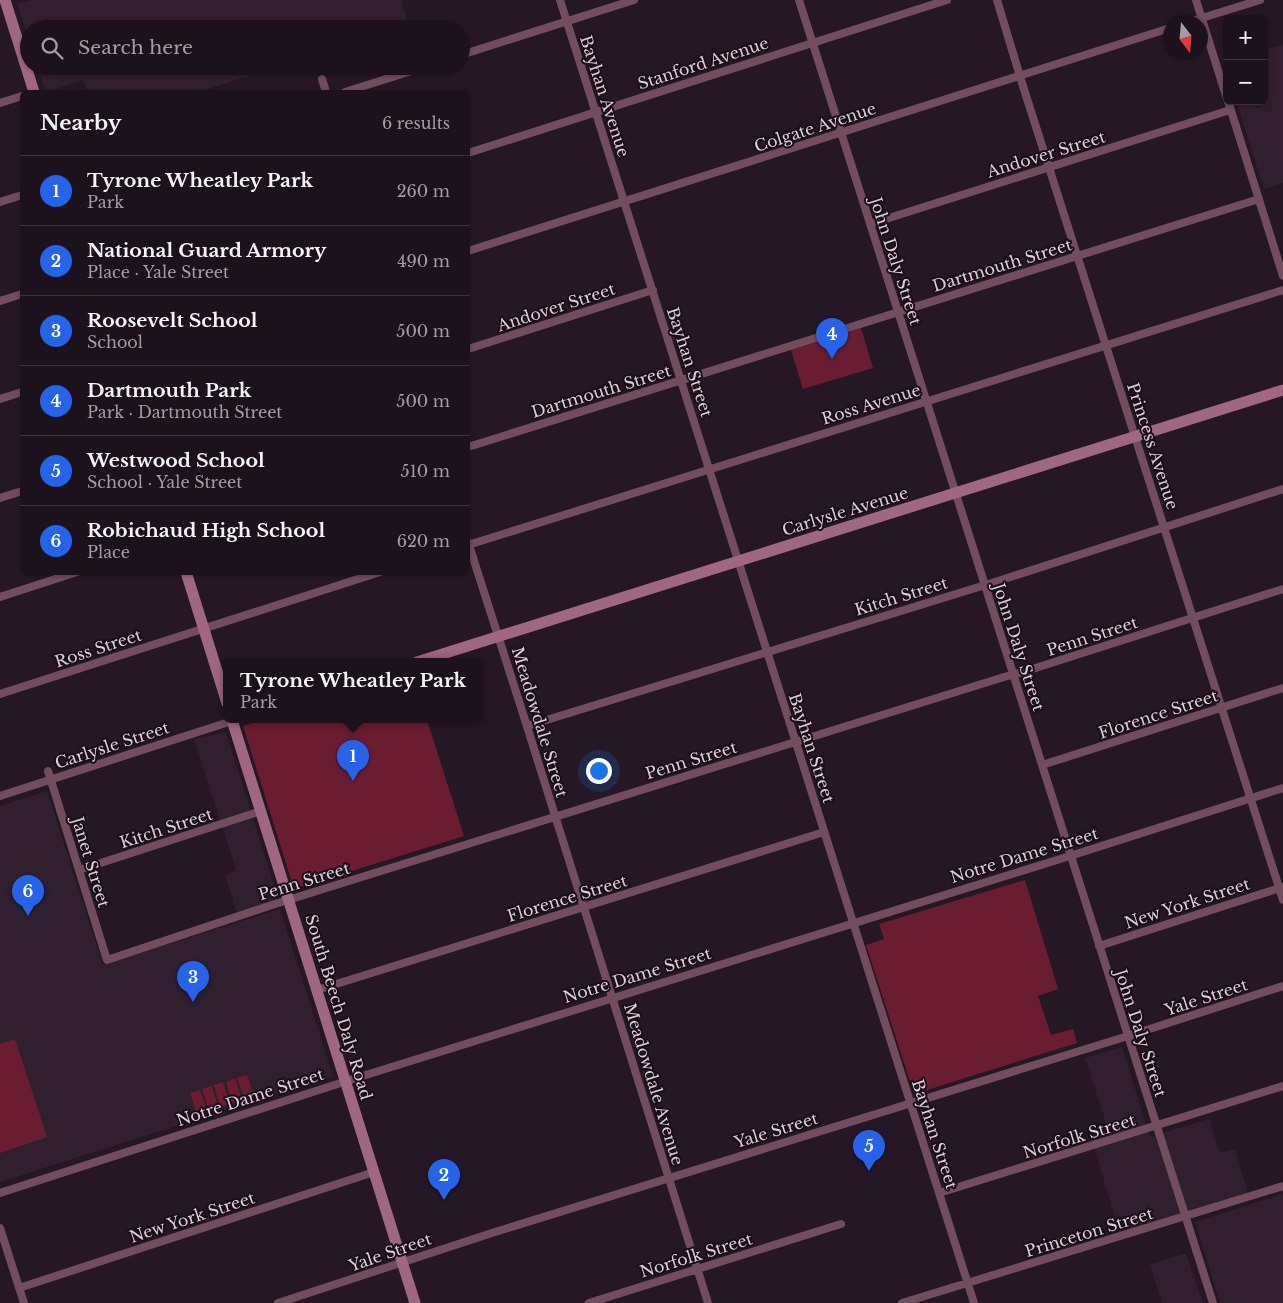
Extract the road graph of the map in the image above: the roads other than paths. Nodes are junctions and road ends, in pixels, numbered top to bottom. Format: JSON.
{"nodes":[{"id":1,"x":560,"y":0,"type":"edge"},
{"id":2,"x":634,"y":0,"type":"edge"},
{"id":3,"x":799,"y":0,"type":"edge"},
{"id":4,"x":947,"y":0,"type":"edge"},
{"id":5,"x":997,"y":0,"type":"edge"},
{"id":6,"x":1196,"y":0,"type":"edge"},
{"id":7,"x":1260,"y":0,"type":"edge"},
{"id":8,"x":5,"y":1,"type":"edge"},
{"id":9,"x":1201,"y":15,"type":"edge"},
{"id":10,"x":1208,"y":16,"type":"edge"},
{"id":11,"x":567,"y":22,"type":"junction"},
{"id":12,"x":1163,"y":30,"type":"edge"},
{"id":13,"x":1208,"y":38,"type":"edge"},
{"id":14,"x":812,"y":43,"type":"junction"},
{"id":15,"x":20,"y":48,"type":"edge"},
{"id":16,"x":470,"y":52,"type":"edge"},
{"id":17,"x":29,"y":75,"type":"edge"},
{"id":18,"x":399,"y":75,"type":"edge"},
{"id":19,"x":1020,"y":76,"type":"junction"},
{"id":20,"x":322,"y":79,"type":"dead end"},
{"id":21,"x":1223,"y":87,"type":"edge"},
{"id":22,"x":33,"y":90,"type":"edge"},
{"id":23,"x":325,"y":90,"type":"edge"},
{"id":24,"x":351,"y":90,"type":"edge"},
{"id":25,"x":20,"y":97,"type":"edge"},
{"id":26,"x":0,"y":103,"type":"edge"},
{"id":27,"x":1228,"y":105,"type":"edge"},
{"id":28,"x":1230,"y":110,"type":"junction"},
{"id":29,"x":596,"y":112,"type":"junction"},
{"id":30,"x":841,"y":133,"type":"junction"},
{"id":31,"x":470,"y":152,"type":"edge"},
{"id":32,"x":1050,"y":167,"type":"junction"},
{"id":33,"x":20,"y":196,"type":"edge"},
{"id":34,"x":1259,"y":199,"type":"junction"},
{"id":35,"x":624,"y":201,"type":"junction"},
{"id":36,"x":0,"y":202,"type":"edge"},
{"id":37,"x":870,"y":224,"type":"junction"},
{"id":38,"x":470,"y":250,"type":"edge"},
{"id":39,"x":1078,"y":256,"type":"junction"},
{"id":40,"x":1283,"y":276,"type":"edge"},
{"id":41,"x":652,"y":290,"type":"junction"},
{"id":42,"x":1283,"y":290,"type":"edge"},
{"id":43,"x":20,"y":295,"type":"edge"},
{"id":44,"x":0,"y":302,"type":"edge"},
{"id":45,"x":898,"y":312,"type":"junction"},
{"id":46,"x":1106,"y":345,"type":"junction"},
{"id":47,"x":470,"y":348,"type":"edge"},
{"id":48,"x":681,"y":380,"type":"junction"},
{"id":49,"x":1283,"y":390,"type":"edge"},
{"id":50,"x":20,"y":393,"type":"edge"},
{"id":51,"x":0,"y":399,"type":"edge"},
{"id":52,"x":926,"y":402,"type":"junction"},
{"id":53,"x":1135,"y":436,"type":"junction"},
{"id":54,"x":470,"y":446,"type":"edge"},
{"id":55,"x":710,"y":469,"type":"junction"},
{"id":56,"x":1283,"y":489,"type":"edge"},
{"id":57,"x":20,"y":492,"type":"edge"},
{"id":58,"x":955,"y":493,"type":"junction"},
{"id":59,"x":0,"y":498,"type":"edge"},
{"id":60,"x":1165,"y":527,"type":"junction"},
{"id":61,"x":470,"y":543,"type":"edge"},
{"id":62,"x":470,"y":550,"type":"edge"},
{"id":63,"x":739,"y":561,"type":"junction"},
{"id":64,"x":68,"y":575,"type":"edge"},
{"id":65,"x":187,"y":575,"type":"edge"},
{"id":66,"x":371,"y":575,"type":"edge"},
{"id":67,"x":984,"y":585,"type":"junction"},
{"id":68,"x":1283,"y":589,"type":"edge"},
{"id":69,"x":0,"y":597,"type":"edge"},
{"id":70,"x":1193,"y":617,"type":"junction"},
{"id":71,"x":203,"y":629,"type":"junction"},
{"id":72,"x":499,"y":636,"type":"junction"},
{"id":73,"x":767,"y":651,"type":"junction"},
{"id":74,"x":430,"y":658,"type":"edge"},
{"id":75,"x":1013,"y":674,"type":"junction"},
{"id":76,"x":1283,"y":688,"type":"edge"},
{"id":77,"x":223,"y":691,"type":"edge"},
{"id":78,"x":0,"y":694,"type":"edge"},
{"id":79,"x":1222,"y":708,"type":"junction"},
{"id":80,"x":223,"y":723,"type":"edge"},
{"id":81,"x":234,"y":723,"type":"edge"},
{"id":82,"x":527,"y":726,"type":"junction"},
{"id":83,"x":796,"y":742,"type":"junction"},
{"id":84,"x":1042,"y":765,"type":"junction"},
{"id":85,"x":50,"y":776,"type":"junction"},
{"id":86,"x":1283,"y":788,"type":"edge"},
{"id":87,"x":0,"y":796,"type":"edge"},
{"id":88,"x":1251,"y":798,"type":"junction"},
{"id":89,"x":261,"y":812,"type":"junction"},
{"id":90,"x":556,"y":817,"type":"junction"},
{"id":91,"x":824,"y":832,"type":"junction"},
{"id":92,"x":1070,"y":856,"type":"junction"},
{"id":93,"x":79,"y":870,"type":"junction"},
{"id":94,"x":1281,"y":888,"type":"edge"},
{"id":95,"x":289,"y":900,"type":"junction"},
{"id":96,"x":1283,"y":900,"type":"edge"},
{"id":97,"x":584,"y":907,"type":"junction"},
{"id":98,"x":853,"y":923,"type":"junction"},
{"id":99,"x":1099,"y":946,"type":"junction"},
{"id":100,"x":107,"y":960,"type":"joint"},
{"id":101,"x":1283,"y":986,"type":"edge"},
{"id":102,"x":317,"y":990,"type":"junction"},
{"id":103,"x":612,"y":997,"type":"junction"},
{"id":104,"x":1128,"y":1036,"type":"junction"},
{"id":105,"x":346,"y":1081,"type":"junction"},
{"id":106,"x":1283,"y":1086,"type":"edge"},
{"id":107,"x":910,"y":1103,"type":"junction"},
{"id":108,"x":1156,"y":1126,"type":"junction"},
{"id":109,"x":374,"y":1172,"type":"junction"},
{"id":110,"x":668,"y":1178,"type":"junction"},
{"id":111,"x":1283,"y":1186,"type":"edge"},
{"id":112,"x":0,"y":1193,"type":"edge"},
{"id":113,"x":939,"y":1193,"type":"junction"},
{"id":114,"x":1185,"y":1216,"type":"junction"},
{"id":115,"x":841,"y":1224,"type":"dead end"},
{"id":116,"x":0,"y":1228,"type":"edge"},
{"id":117,"x":402,"y":1262,"type":"junction"},
{"id":118,"x":697,"y":1269,"type":"junction"},
{"id":119,"x":968,"y":1283,"type":"junction"},
{"id":120,"x":19,"y":1288,"type":"junction"},
{"id":121,"x":24,"y":1303,"type":"edge"},
{"id":122,"x":278,"y":1303,"type":"edge"},
{"id":123,"x":415,"y":1303,"type":"edge"},
{"id":124,"x":589,"y":1303,"type":"edge"},
{"id":125,"x":708,"y":1303,"type":"edge"},
{"id":126,"x":902,"y":1303,"type":"edge"},
{"id":127,"x":974,"y":1303,"type":"edge"},
{"id":128,"x":1213,"y":1303,"type":"edge"}],
"edges":[{"from":1,"to":11,"type":"street","name":"Bayhan Avenue"},
{"from":2,"to":11,"type":"street"},
{"from":3,"to":14,"type":"street","name":"John Daly Street"},
{"from":4,"to":14,"type":"street","name":"Stanford Avenue"},
{"from":5,"to":19,"type":"street","name":"Princess Avenue"},
{"from":6,"to":9,"type":"street"},
{"from":7,"to":10,"type":"street"},
{"from":8,"to":15,"type":"street"},
{"from":11,"to":16,"type":"street"},
{"from":11,"to":29,"type":"street","name":"Bayhan Avenue"},
{"from":12,"to":19,"type":"street","name":"Colgate Avenue"},
{"from":13,"to":21,"type":"street"},
{"from":14,"to":29,"type":"street","name":"Stanford Avenue"},
{"from":14,"to":30,"type":"street","name":"John Daly Street"},
{"from":17,"to":22,"type":"street"},
{"from":18,"to":24,"type":"street"},
{"from":19,"to":30,"type":"street","name":"Colgate Avenue"},
{"from":19,"to":32,"type":"street","name":"Princess Avenue"},
{"from":20,"to":23,"type":"street"},
{"from":25,"to":26,"type":"street"},
{"from":27,"to":28,"type":"street"},
{"from":28,"to":32,"type":"street","name":"Andover Street"},
{"from":28,"to":34,"type":"street"},
{"from":29,"to":31,"type":"street","name":"Stanford Avenue"},
{"from":29,"to":35,"type":"street","name":"Bayhan Avenue"},
{"from":30,"to":35,"type":"street","name":"Colgate Avenue"},
{"from":30,"to":37,"type":"street","name":"John Daly Street"},
{"from":32,"to":37,"type":"street","name":"Andover Street"},
{"from":32,"to":39,"type":"street","name":"Princess Avenue"},
{"from":33,"to":36,"type":"street"},
{"from":34,"to":39,"type":"street","name":"Dartmouth Street"},
{"from":34,"to":40,"type":"street"},
{"from":35,"to":38,"type":"street","name":"Colgate Avenue"},
{"from":35,"to":41,"type":"street","name":"Bayhan Street"},
{"from":37,"to":45,"type":"street","name":"John Daly Street"},
{"from":39,"to":45,"type":"street","name":"Dartmouth Street"},
{"from":39,"to":46,"type":"street","name":"Princess Avenue"},
{"from":41,"to":47,"type":"street","name":"Andover Street"},
{"from":41,"to":48,"type":"street","name":"Bayhan Street"},
{"from":42,"to":46,"type":"street","name":"Ross Avenue"},
{"from":43,"to":44,"type":"street"},
{"from":45,"to":48,"type":"street","name":"Dartmouth Street"},
{"from":45,"to":52,"type":"street","name":"John Daly Street"},
{"from":46,"to":52,"type":"street","name":"Ross Avenue"},
{"from":46,"to":53,"type":"street","name":"Princess Avenue"},
{"from":48,"to":54,"type":"street","name":"Dartmouth Street"},
{"from":48,"to":55,"type":"street","name":"Bayhan Street"},
{"from":49,"to":53,"type":"street","name":"Carlysle Avenue"},
{"from":50,"to":51,"type":"street"},
{"from":52,"to":55,"type":"street","name":"Ross Avenue"},
{"from":52,"to":58,"type":"street","name":"John Daly Street"},
{"from":53,"to":58,"type":"street","name":"Carlysle Avenue"},
{"from":53,"to":60,"type":"street","name":"Princess Avenue"},
{"from":55,"to":61,"type":"street","name":"Ross Avenue"},
{"from":55,"to":63,"type":"street","name":"Bayhan Street"},
{"from":56,"to":60,"type":"street","name":"Kitch Street"},
{"from":57,"to":59,"type":"street"},
{"from":58,"to":63,"type":"street","name":"Carlysle Avenue"},
{"from":58,"to":67,"type":"street","name":"John Daly Street"},
{"from":60,"to":67,"type":"street","name":"Kitch Street"},
{"from":60,"to":70,"type":"street","name":"Princess Avenue"},
{"from":62,"to":72,"type":"street"},
{"from":63,"to":72,"type":"street","name":"Carlysle Avenue"},
{"from":63,"to":73,"type":"street","name":"Bayhan Street"},
{"from":64,"to":69,"type":"street"},
{"from":65,"to":71,"type":"street"},
{"from":66,"to":71,"type":"street"},
{"from":67,"to":73,"type":"street","name":"Kitch Street"},
{"from":67,"to":75,"type":"street","name":"John Daly Street"},
{"from":68,"to":70,"type":"street","name":"Penn Street"},
{"from":70,"to":75,"type":"street","name":"Penn Street"},
{"from":70,"to":79,"type":"street","name":"Princess Avenue"},
{"from":71,"to":77,"type":"street"},
{"from":71,"to":78,"type":"street","name":"Ross Street"},
{"from":72,"to":74,"type":"street","name":"Carlysle Avenue"},
{"from":72,"to":82,"type":"street","name":"Meadowdale Street"},
{"from":73,"to":82,"type":"street","name":"Kitch Street"},
{"from":73,"to":83,"type":"street","name":"Bayhan Street"},
{"from":75,"to":83,"type":"street","name":"Penn Street"},
{"from":75,"to":84,"type":"street","name":"John Daly Street"},
{"from":76,"to":79,"type":"street","name":"Florence Street"},
{"from":79,"to":84,"type":"street","name":"Florence Street"},
{"from":79,"to":88,"type":"street","name":"Princess Avenue"},
{"from":80,"to":85,"type":"street","name":"Carlysle Street"},
{"from":81,"to":89,"type":"street","name":"South Beech Daly Road"},
{"from":82,"to":90,"type":"street","name":"Meadowdale Street"},
{"from":83,"to":90,"type":"street","name":"Penn Street"},
{"from":83,"to":91,"type":"street","name":"Bayhan Street"},
{"from":84,"to":92,"type":"street","name":"John Daly Street"},
{"from":85,"to":87,"type":"street","name":"Carlysle Street"},
{"from":85,"to":93,"type":"street","name":"Janet Street"},
{"from":86,"to":88,"type":"street","name":"Notre Dame Street"},
{"from":88,"to":92,"type":"street","name":"Notre Dame Street"},
{"from":88,"to":94,"type":"street","name":"Princess Avenue"},
{"from":89,"to":93,"type":"street","name":"Kitch Street"},
{"from":89,"to":95,"type":"street","name":"South Beech Daly Road"},
{"from":90,"to":95,"type":"street","name":"Penn Street"},
{"from":90,"to":97,"type":"street","name":"Meadowdale Avenue"},
{"from":91,"to":97,"type":"street","name":"Florence Street"},
{"from":91,"to":98,"type":"street","name":"Bayhan Street"},
{"from":92,"to":98,"type":"street","name":"Notre Dame Street"},
{"from":92,"to":99,"type":"street","name":"John Daly Street"},
{"from":93,"to":100,"type":"street","name":"Janet Street"},
{"from":94,"to":96,"type":"street","name":"Princess Avenue"},
{"from":94,"to":99,"type":"street","name":"New York Street"},
{"from":95,"to":100,"type":"street","name":"Penn Street"},
{"from":95,"to":102,"type":"street","name":"South Beech Daly Road"},
{"from":97,"to":102,"type":"street","name":"Florence Street"},
{"from":97,"to":103,"type":"street","name":"Meadowdale Avenue"},
{"from":98,"to":103,"type":"street","name":"Notre Dame Street"},
{"from":98,"to":107,"type":"street","name":"Bayhan Street"},
{"from":99,"to":104,"type":"street","name":"John Daly Street"},
{"from":101,"to":104,"type":"street","name":"Yale Street"},
{"from":102,"to":105,"type":"street","name":"South Beech Daly Road"},
{"from":103,"to":105,"type":"street","name":"Notre Dame Street"},
{"from":103,"to":110,"type":"street","name":"Meadowdale Avenue"},
{"from":104,"to":107,"type":"street","name":"Yale Street"},
{"from":104,"to":108,"type":"street","name":"John Daly Street"},
{"from":105,"to":109,"type":"street","name":"South Beech Daly Road"},
{"from":105,"to":112,"type":"street","name":"Notre Dame Street"},
{"from":106,"to":108,"type":"street","name":"Norfolk Street"},
{"from":107,"to":110,"type":"street","name":"Yale Street"},
{"from":107,"to":113,"type":"street","name":"Bayhan Street"},
{"from":108,"to":113,"type":"street","name":"Norfolk Street"},
{"from":108,"to":114,"type":"street","name":"John Daly Street"},
{"from":109,"to":117,"type":"street","name":"South Beech Daly Road"},
{"from":109,"to":120,"type":"street","name":"New York Street"},
{"from":110,"to":117,"type":"street","name":"Yale Street"},
{"from":110,"to":118,"type":"street","name":"Meadowdale Avenue"},
{"from":111,"to":114,"type":"street","name":"Princeton Street"},
{"from":113,"to":119,"type":"street","name":"Bayhan Street"},
{"from":114,"to":119,"type":"street","name":"Princeton Street"},
{"from":114,"to":128,"type":"street","name":"John Daly Street"},
{"from":115,"to":118,"type":"street","name":"Norfolk Street"},
{"from":116,"to":120,"type":"street"},
{"from":117,"to":122,"type":"street","name":"Yale Street"},
{"from":117,"to":123,"type":"street","name":"South Beech Daly Road"},
{"from":118,"to":124,"type":"street","name":"Norfolk Street"},
{"from":118,"to":125,"type":"street","name":"Meadowdale Avenue"},
{"from":119,"to":126,"type":"street","name":"Princeton Street"},
{"from":119,"to":127,"type":"street","name":"Bayhan Street"},
{"from":120,"to":121,"type":"street"}]}
